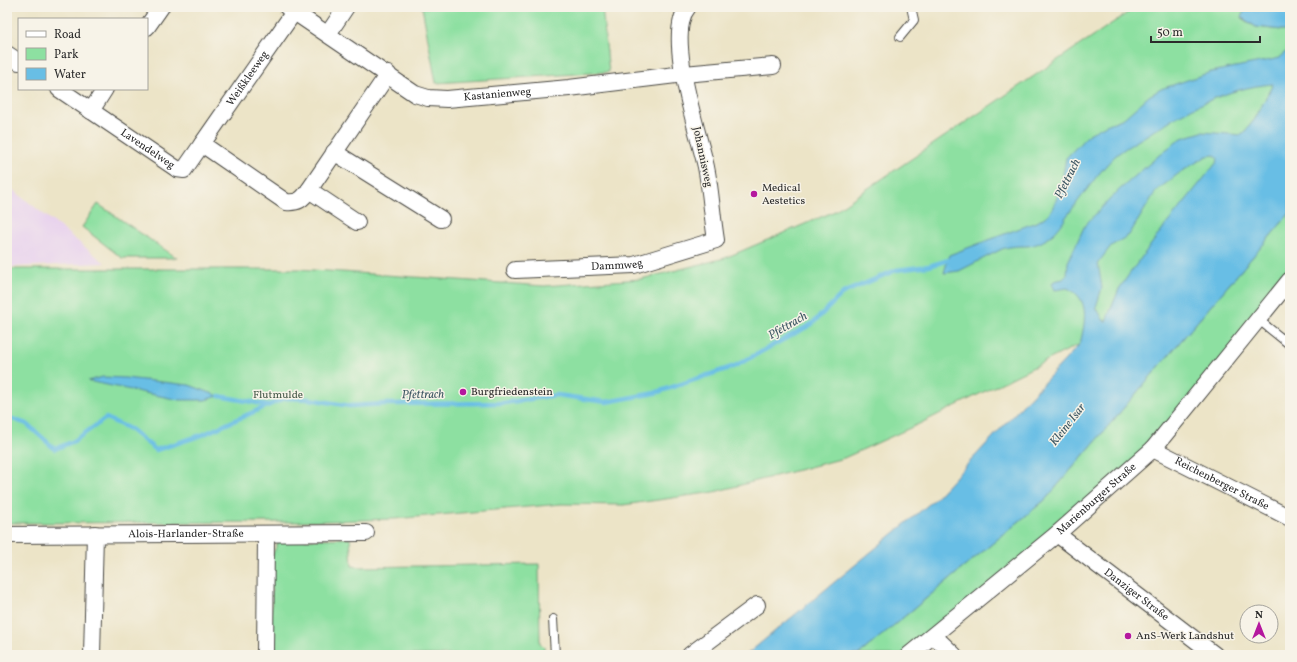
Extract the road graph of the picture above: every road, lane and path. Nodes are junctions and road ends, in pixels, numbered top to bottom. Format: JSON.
{"nodes":[{"id":1,"x":161,"y":7,"type":"edge"},
{"id":2,"x":346,"y":7,"type":"edge"},
{"id":3,"x":688,"y":7,"type":"edge"},
{"id":4,"x":912,"y":7,"type":"edge"},
{"id":5,"x":290,"y":10,"type":"edge"},
{"id":6,"x":148,"y":26,"type":"edge"},
{"id":7,"x":328,"y":34,"type":"junction"},
{"id":8,"x":900,"y":37,"type":"dead end"},
{"id":9,"x":7,"y":54,"type":"edge"},
{"id":10,"x":18,"y":61,"type":"edge"},
{"id":11,"x":773,"y":66,"type":"dead end"},
{"id":12,"x":388,"y":74,"type":"junction"},
{"id":13,"x":684,"y":74,"type":"junction"},
{"id":14,"x":60,"y":90,"type":"edge"},
{"id":15,"x":104,"y":90,"type":"edge"},
{"id":16,"x":91,"y":111,"type":"junction"},
{"id":17,"x":202,"y":144,"type":"junction"},
{"id":18,"x":334,"y":152,"type":"junction"},
{"id":19,"x":309,"y":190,"type":"junction"},
{"id":20,"x":441,"y":219,"type":"dead end"},
{"id":21,"x":357,"y":222,"type":"dead end"},
{"id":22,"x":716,"y":240,"type":"joint"},
{"id":23,"x":515,"y":270,"type":"dead end"},
{"id":24,"x":1290,"y":280,"type":"edge"},
{"id":25,"x":1259,"y":320,"type":"junction"},
{"id":26,"x":1290,"y":345,"type":"edge"},
{"id":27,"x":1153,"y":449,"type":"junction"},
{"id":28,"x":1290,"y":518,"type":"edge"},
{"id":29,"x":366,"y":533,"type":"dead end"},
{"id":30,"x":95,"y":534,"type":"junction"},
{"id":31,"x":1057,"y":534,"type":"junction"},
{"id":32,"x":7,"y":535,"type":"edge"},
{"id":33,"x":266,"y":535,"type":"junction"},
{"id":34,"x":757,"y":605,"type":"dead end"},
{"id":35,"x":553,"y":619,"type":"dead end"},
{"id":36,"x":934,"y":636,"type":"junction"},
{"id":37,"x":92,"y":655,"type":"edge"},
{"id":38,"x":265,"y":655,"type":"edge"},
{"id":39,"x":555,"y":655,"type":"edge"},
{"id":40,"x":690,"y":655,"type":"edge"},
{"id":41,"x":909,"y":655,"type":"edge"},
{"id":42,"x":954,"y":655,"type":"edge"},
{"id":43,"x":1215,"y":655,"type":"edge"}],
"edges":[{"from":1,"to":6,"type":"street"},
{"from":2,"to":7,"type":"street"},
{"from":3,"to":13,"type":"street","name":"Johannisweg"},
{"from":4,"to":8,"type":"lane"},
{"from":5,"to":7,"type":"street","name":"Kastanienweg"},
{"from":5,"to":17,"type":"street","name":"Weißkleeweg"},
{"from":7,"to":12,"type":"street","name":"Kastanienweg"},
{"from":9,"to":10,"type":"street"},
{"from":11,"to":13,"type":"street"},
{"from":12,"to":13,"type":"street","name":"Kastanienweg"},
{"from":12,"to":18,"type":"street"},
{"from":13,"to":22,"type":"street","name":"Johannisweg"},
{"from":14,"to":16,"type":"street","name":"Lavendelweg"},
{"from":15,"to":16,"type":"street"},
{"from":16,"to":17,"type":"street","name":"Lavendelweg"},
{"from":17,"to":19,"type":"street"},
{"from":18,"to":19,"type":"street"},
{"from":18,"to":20,"type":"street"},
{"from":19,"to":21,"type":"street"},
{"from":22,"to":23,"type":"street","name":"Dammweg"},
{"from":24,"to":25,"type":"street","name":"Marienburger Straße"},
{"from":25,"to":26,"type":"lane"},
{"from":25,"to":27,"type":"street","name":"Marienburger Straße"},
{"from":27,"to":28,"type":"street","name":"Reichenberger Straße"},
{"from":27,"to":31,"type":"street","name":"Marienburger Straße"},
{"from":29,"to":33,"type":"street","name":"Alois-Harlander-Straße"},
{"from":30,"to":32,"type":"street","name":"Alois-Harlander-Straße"},
{"from":30,"to":33,"type":"street","name":"Alois-Harlander-Straße"},
{"from":30,"to":37,"type":"street"},
{"from":31,"to":36,"type":"street","name":"Marienburger Straße"},
{"from":31,"to":43,"type":"street","name":"Danziger Straße"},
{"from":33,"to":38,"type":"street"},
{"from":34,"to":40,"type":"street"},
{"from":35,"to":39,"type":"lane"},
{"from":36,"to":41,"type":"street","name":"Marienburger Straße"},
{"from":36,"to":42,"type":"street"}]}
